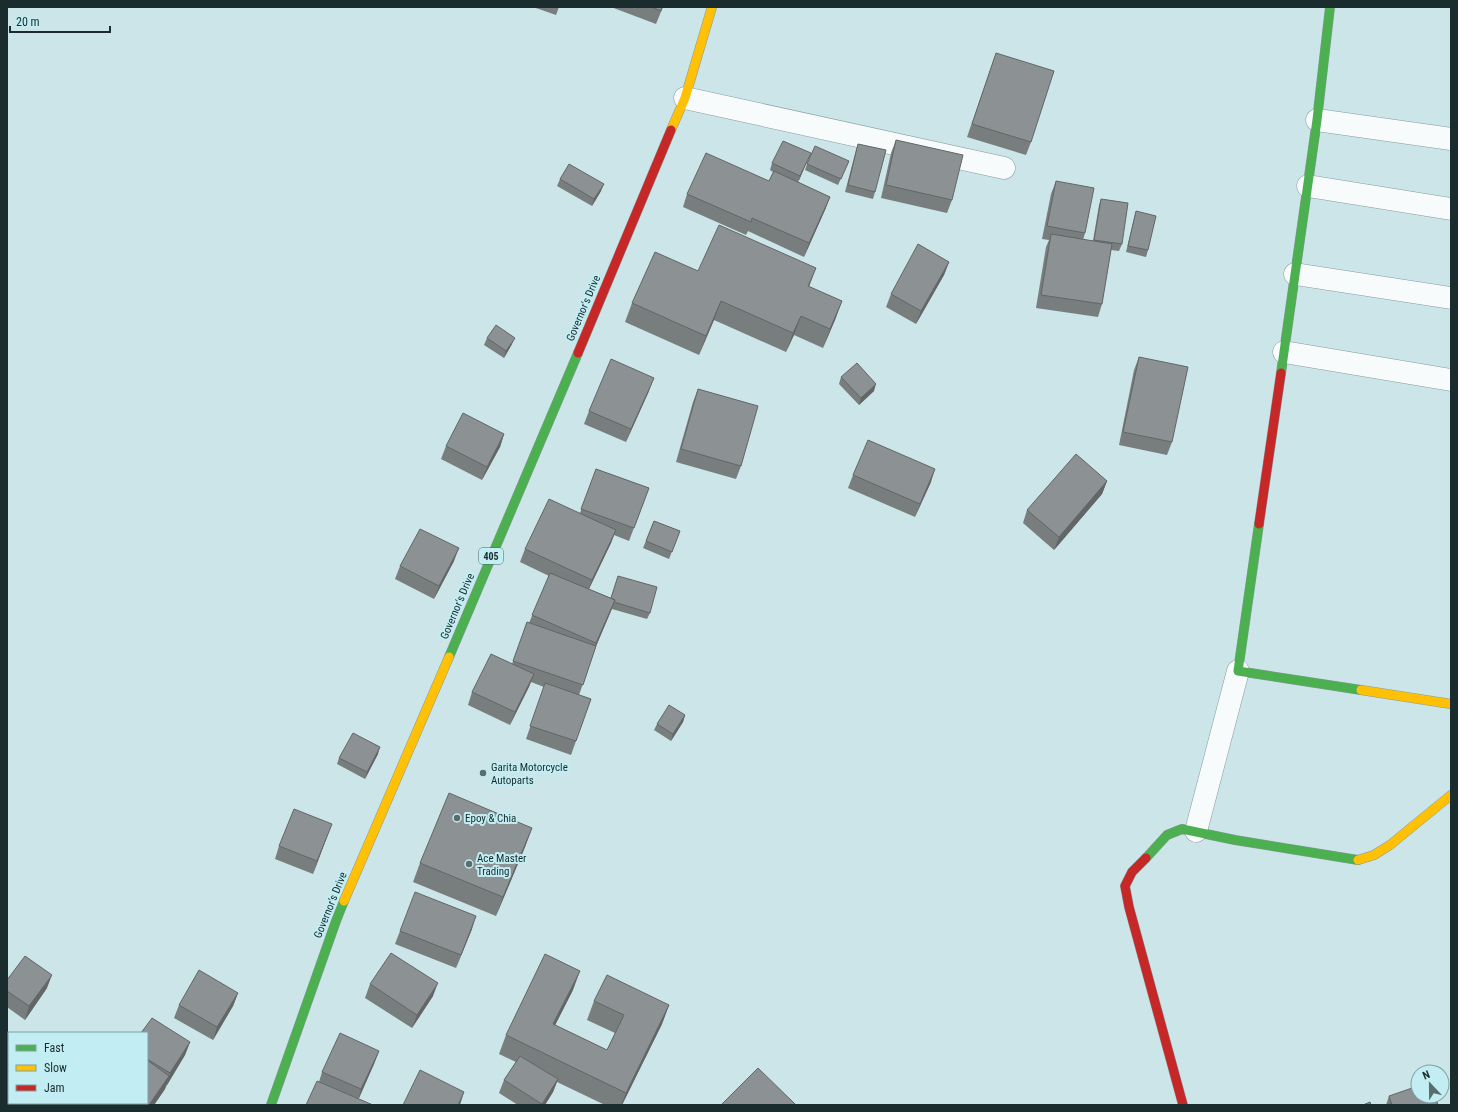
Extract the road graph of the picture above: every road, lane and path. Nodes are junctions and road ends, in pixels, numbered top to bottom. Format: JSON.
{"nodes":[{"id":1,"x":712,"y":7,"type":"edge"},
{"id":2,"x":1330,"y":7,"type":"edge"},
{"id":3,"x":685,"y":98,"type":"junction"},
{"id":4,"x":1317,"y":120,"type":"junction"},
{"id":5,"x":1451,"y":139,"type":"edge"},
{"id":6,"x":1004,"y":168,"type":"dead end"},
{"id":7,"x":1308,"y":186,"type":"junction"},
{"id":8,"x":1451,"y":210,"type":"edge"},
{"id":9,"x":1295,"y":274,"type":"junction"},
{"id":10,"x":1451,"y":298,"type":"edge"},
{"id":11,"x":1284,"y":352,"type":"junction"},
{"id":12,"x":1451,"y":380,"type":"edge"},
{"id":13,"x":1238,"y":671,"type":"junction"},
{"id":14,"x":1451,"y":704,"type":"edge"},
{"id":15,"x":1451,"y":795,"type":"edge"},
{"id":16,"x":1196,"y":831,"type":"junction"},
{"id":17,"x":271,"y":1105,"type":"edge"},
{"id":18,"x":1183,"y":1105,"type":"edge"}],
"edges":[{"from":1,"to":3,"type":"street","name":"Governor's Drive","number":"405"},
{"from":2,"to":4,"type":"street"},
{"from":3,"to":6,"type":"street"},
{"from":3,"to":17,"type":"street","name":"Governor's Drive","number":"405"},
{"from":4,"to":5,"type":"street"},
{"from":4,"to":7,"type":"street"},
{"from":7,"to":8,"type":"street"},
{"from":7,"to":9,"type":"street"},
{"from":9,"to":10,"type":"street"},
{"from":9,"to":11,"type":"street"},
{"from":11,"to":12,"type":"street"},
{"from":11,"to":13,"type":"street"},
{"from":13,"to":14,"type":"street"},
{"from":13,"to":16,"type":"street"},
{"from":15,"to":16,"type":"street"},
{"from":16,"to":18,"type":"street"}]}
